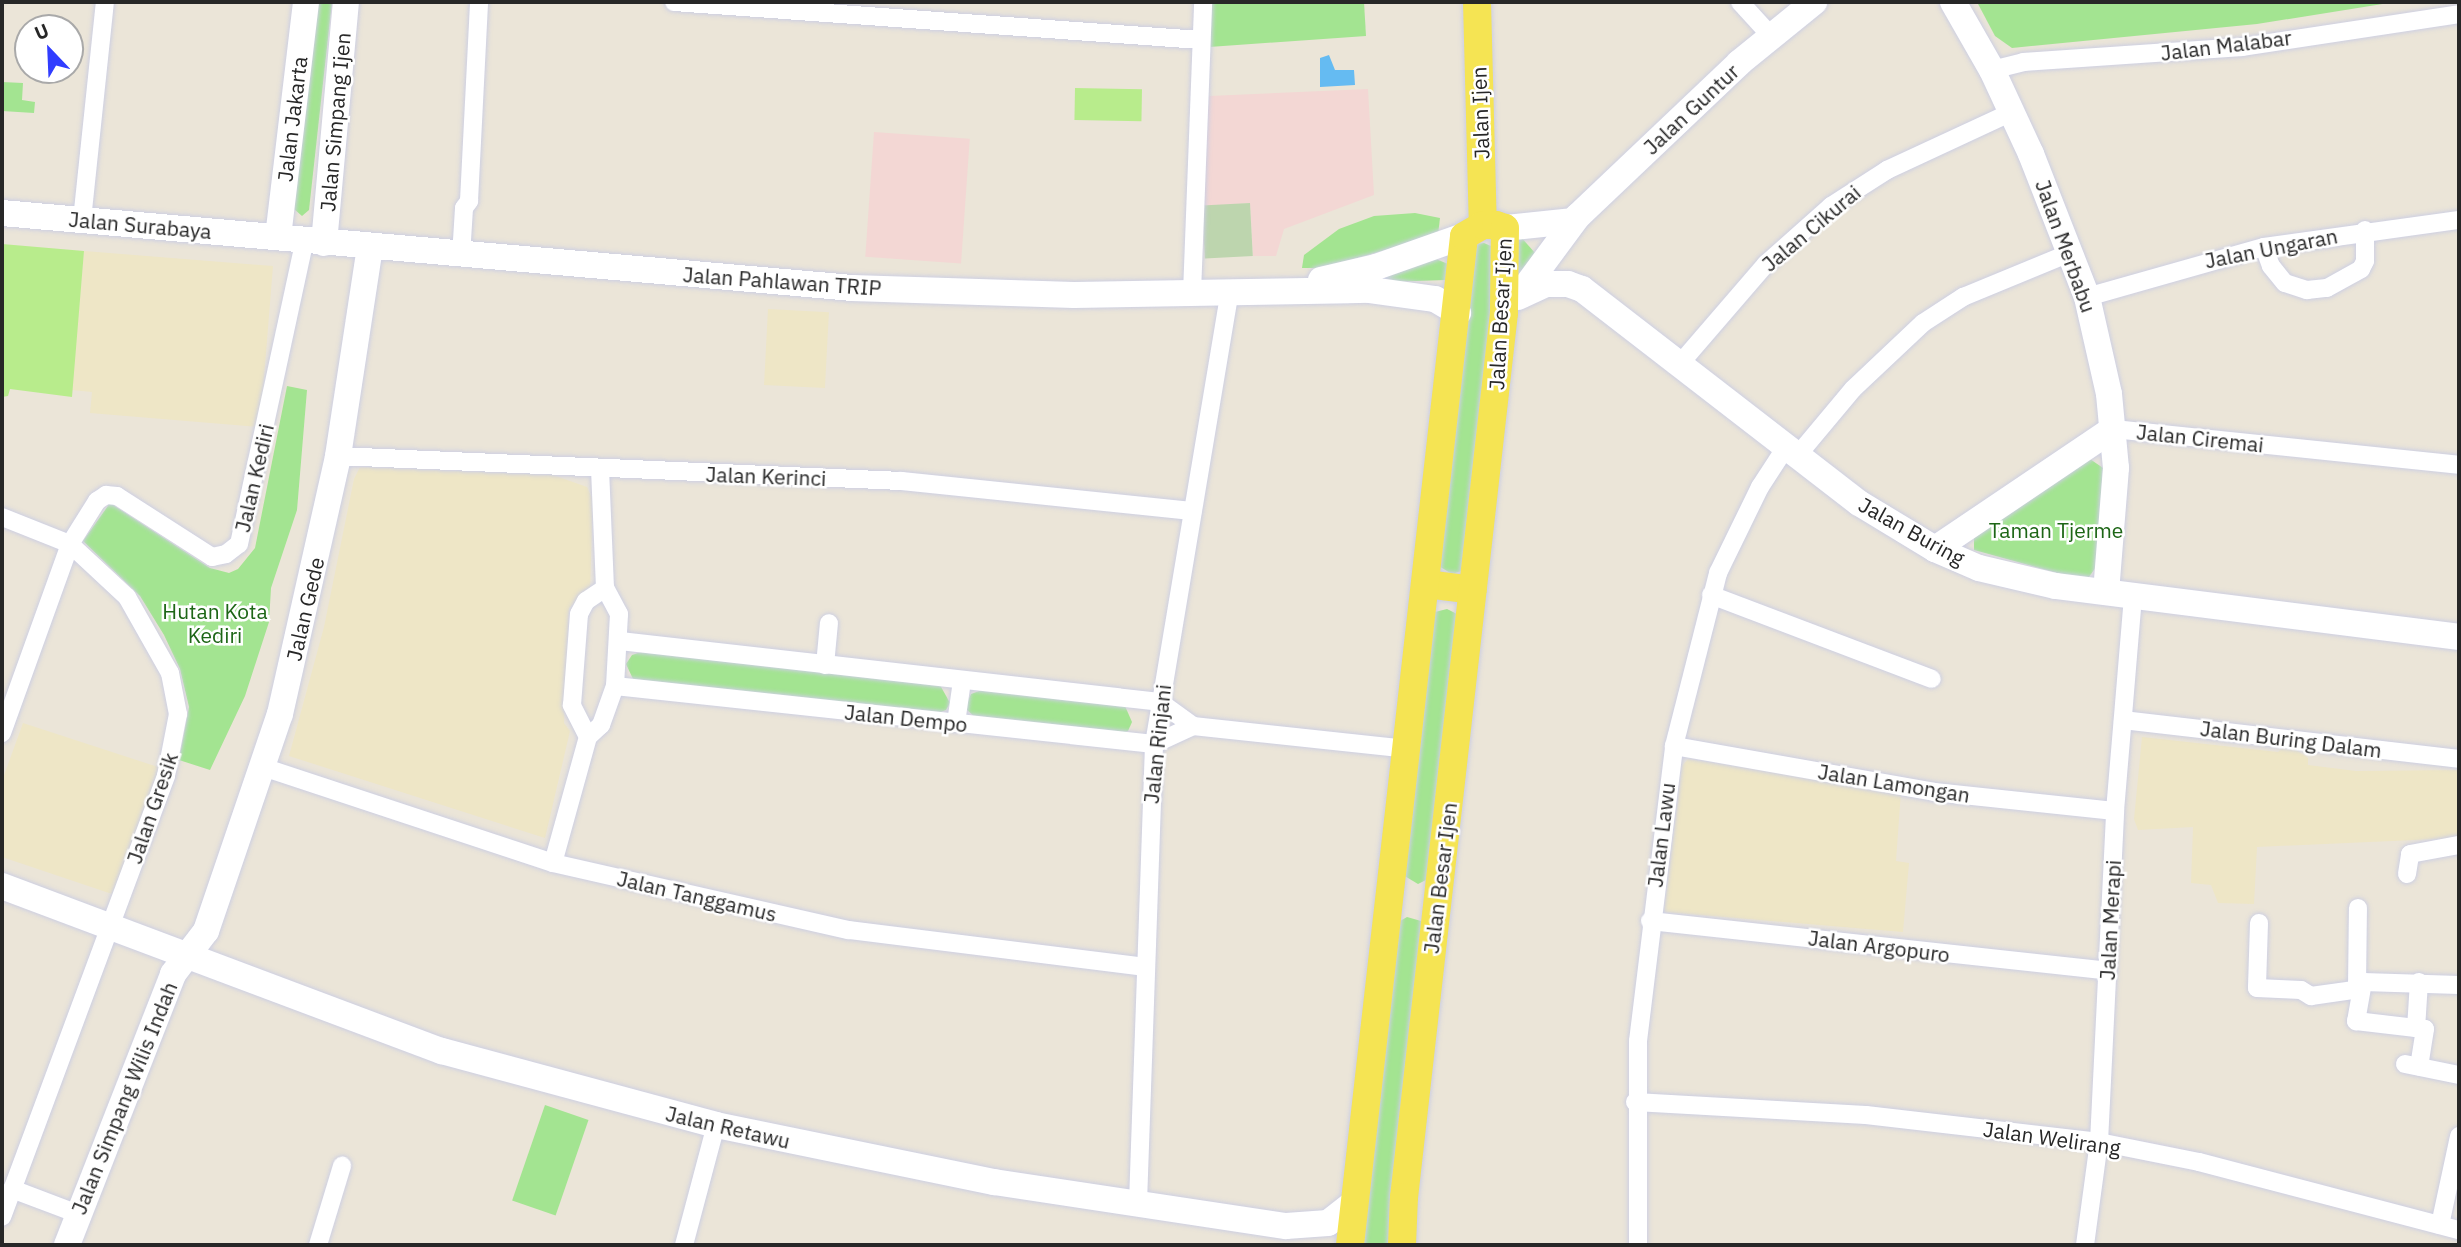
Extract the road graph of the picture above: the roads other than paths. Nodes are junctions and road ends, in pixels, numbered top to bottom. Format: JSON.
{"nodes":[{"id":1,"x":105,"y":2,"type":"edge"},
{"id":2,"x":306,"y":2,"type":"edge"},
{"id":3,"x":346,"y":2,"type":"edge"},
{"id":4,"x":479,"y":2,"type":"edge"},
{"id":5,"x":674,"y":2,"type":"edge"},
{"id":6,"x":1203,"y":2,"type":"edge"},
{"id":7,"x":1477,"y":2,"type":"edge"},
{"id":8,"x":1740,"y":2,"type":"edge"},
{"id":9,"x":1814,"y":2,"type":"edge"},
{"id":10,"x":1953,"y":2,"type":"edge"},
{"id":11,"x":2459,"y":14,"type":"edge"},
{"id":12,"x":1771,"y":36,"type":"junction"},
{"id":13,"x":1200,"y":40,"type":"junction"},
{"id":14,"x":1992,"y":70,"type":"junction"},
{"id":15,"x":2012,"y":112,"type":"junction"},
{"id":16,"x":2,"y":213,"type":"edge"},
{"id":17,"x":82,"y":220,"type":"junction"},
{"id":18,"x":2459,"y":220,"type":"edge"},
{"id":19,"x":1573,"y":221,"type":"junction"},
{"id":20,"x":1484,"y":230,"type":"junction"},
{"id":21,"x":2365,"y":230,"type":"junction"},
{"id":22,"x":278,"y":237,"type":"junction"},
{"id":23,"x":314,"y":241,"type":"junction"},
{"id":24,"x":2264,"y":247,"type":"junction"},
{"id":25,"x":370,"y":248,"type":"junction"},
{"id":26,"x":2071,"y":252,"type":"junction"},
{"id":27,"x":461,"y":256,"type":"junction"},
{"id":28,"x":1288,"y":288,"type":"junction"},
{"id":29,"x":1230,"y":291,"type":"junction"},
{"id":30,"x":1192,"y":293,"type":"junction"},
{"id":31,"x":2087,"y":297,"type":"junction"},
{"id":32,"x":1511,"y":305,"type":"junction"},
{"id":33,"x":1458,"y":313,"type":"junction"},
{"id":34,"x":1678,"y":366,"type":"junction"},
{"id":35,"x":2113,"y":429,"type":"junction"},
{"id":36,"x":1791,"y":452,"type":"junction"},
{"id":37,"x":338,"y":456,"type":"junction"},
{"id":38,"x":2459,"y":465,"type":"edge"},
{"id":39,"x":600,"y":468,"type":"junction"},
{"id":40,"x":1192,"y":511,"type":"junction"},
{"id":41,"x":2,"y":517,"type":"edge"},
{"id":42,"x":69,"y":544,"type":"junction"},
{"id":43,"x":1935,"y":548,"type":"junction"},
{"id":44,"x":1426,"y":584,"type":"junction"},
{"id":45,"x":605,"y":588,"type":"junction"},
{"id":46,"x":1473,"y":590,"type":"junction"},
{"id":47,"x":2106,"y":592,"type":"junction"},
{"id":48,"x":1711,"y":595,"type":"junction"},
{"id":49,"x":2133,"y":595,"type":"junction"},
{"id":50,"x":830,"y":623,"type":"dead end"},
{"id":51,"x":2459,"y":638,"type":"edge"},
{"id":52,"x":620,"y":640,"type":"junction"},
{"id":53,"x":825,"y":665,"type":"junction"},
{"id":54,"x":1932,"y":679,"type":"dead end"},
{"id":55,"x":962,"y":681,"type":"junction"},
{"id":56,"x":615,"y":686,"type":"junction"},
{"id":57,"x":1160,"y":702,"type":"junction"},
{"id":58,"x":2123,"y":720,"type":"junction"},
{"id":59,"x":956,"y":723,"type":"junction"},
{"id":60,"x":1193,"y":726,"type":"junction"},
{"id":61,"x":2,"y":733,"type":"edge"},
{"id":62,"x":588,"y":737,"type":"junction"},
{"id":63,"x":1154,"y":744,"type":"junction"},
{"id":64,"x":1674,"y":746,"type":"junction"},
{"id":65,"x":1407,"y":749,"type":"junction"},
{"id":66,"x":2459,"y":759,"type":"edge"},
{"id":67,"x":263,"y":767,"type":"junction"},
{"id":68,"x":2115,"y":811,"type":"junction"},
{"id":69,"x":2459,"y":845,"type":"edge"},
{"id":70,"x":553,"y":863,"type":"junction"},
{"id":71,"x":2407,"y":874,"type":"dead end"},
{"id":72,"x":2,"y":887,"type":"edge"},
{"id":73,"x":1391,"y":898,"type":"junction"},
{"id":74,"x":1437,"y":901,"type":"junction"},
{"id":75,"x":2358,"y":908,"type":"dead end"},
{"id":76,"x":1650,"y":921,"type":"junction"},
{"id":77,"x":2259,"y":923,"type":"dead end"},
{"id":78,"x":109,"y":927,"type":"junction"},
{"id":79,"x":189,"y":955,"type":"junction"},
{"id":80,"x":1145,"y":967,"type":"junction"},
{"id":81,"x":2107,"y":971,"type":"junction"},
{"id":82,"x":2419,"y":982,"type":"junction"},
{"id":83,"x":2360,"y":984,"type":"junction"},
{"id":84,"x":2459,"y":985,"type":"edge"},
{"id":85,"x":2416,"y":1028,"type":"junction"},
{"id":86,"x":2459,"y":1076,"type":"edge"},
{"id":87,"x":1635,"y":1102,"type":"junction"},
{"id":88,"x":716,"y":1125,"type":"junction"},
{"id":89,"x":2459,"y":1136,"type":"edge"},
{"id":90,"x":2099,"y":1142,"type":"junction"},
{"id":91,"x":342,"y":1166,"type":"dead end"},
{"id":92,"x":12,"y":1189,"type":"junction"},
{"id":93,"x":1355,"y":1202,"type":"junction"},
{"id":94,"x":1138,"y":1203,"type":"junction"},
{"id":95,"x":78,"y":1214,"type":"junction"},
{"id":96,"x":2,"y":1216,"type":"edge"},
{"id":97,"x":2440,"y":1225,"type":"junction"},
{"id":98,"x":1286,"y":1226,"type":"junction"},
{"id":99,"x":2459,"y":1230,"type":"edge"},
{"id":100,"x":67,"y":1245,"type":"edge"},
{"id":101,"x":318,"y":1245,"type":"edge"},
{"id":102,"x":684,"y":1245,"type":"edge"},
{"id":103,"x":1312,"y":1245,"type":"edge"},
{"id":104,"x":1350,"y":1245,"type":"edge"},
{"id":105,"x":1402,"y":1245,"type":"edge"},
{"id":106,"x":1638,"y":1245,"type":"edge"},
{"id":107,"x":2085,"y":1245,"type":"edge"}],
"edges":[{"from":1,"to":17,"type":"street"},
{"from":2,"to":22,"type":"main road","name":"Jalan Jakarta"},
{"from":3,"to":23,"type":"main road","name":"Jalan Simpang Ijen"},
{"from":4,"to":27,"type":"street"},
{"from":5,"to":13,"type":"street"},
{"from":6,"to":13,"type":"street"},
{"from":7,"to":20,"type":"main road","name":"Jalan Ijen"},
{"from":8,"to":12,"type":"street"},
{"from":9,"to":12,"type":"main road","name":"Jalan Guntur"},
{"from":10,"to":14,"type":"main road","name":"Jalan Merbabu"},
{"from":11,"to":14,"type":"street","name":"Jalan Malabar"},
{"from":12,"to":19,"type":"main road","name":"Jalan Guntur"},
{"from":13,"to":30,"type":"street"},
{"from":14,"to":15,"type":"main road","name":"Jalan Merbabu"},
{"from":15,"to":26,"type":"main road","name":"Jalan Merbabu"},
{"from":15,"to":34,"type":"street","name":"Jalan Cikurai"},
{"from":16,"to":17,"type":"main road","name":"Jalan Surabaya"},
{"from":17,"to":22,"type":"main road","name":"Jalan Surabaya"},
{"from":18,"to":21,"type":"street","name":"Jalan Ungaran"},
{"from":19,"to":20,"type":"main road","name":"Jalan Pahlawan TRIP"},
{"from":19,"to":32,"type":"main road","name":"Jalan Guntur"},
{"from":20,"to":28,"type":"main road","name":"Jalan Pahlawan TRIP"},
{"from":20,"to":32,"type":"main road","name":"Jalan Besar Ijen"},
{"from":20,"to":33,"type":"main road","name":"Jalan Besar Ijen"},
{"from":21,"to":24,"type":"street","name":"Jalan Ungaran"},
{"from":21,"to":24,"type":"street"},
{"from":22,"to":23,"type":"main road","name":"Jalan Pahlawan TRIP"},
{"from":23,"to":25,"type":"main road","name":"Jalan Pahlawan TRIP"},
{"from":23,"to":42,"type":"street","name":"Jalan Kediri"},
{"from":24,"to":31,"type":"street","name":"Jalan Ungaran"},
{"from":25,"to":27,"type":"main road","name":"Jalan Pahlawan TRIP"},
{"from":25,"to":37,"type":"main road","name":"Jalan Gede"},
{"from":26,"to":31,"type":"main road","name":"Jalan Merbabu"},
{"from":26,"to":36,"type":"street","name":"Jalan Lawu"},
{"from":27,"to":30,"type":"main road","name":"Jalan Pahlawan TRIP"},
{"from":28,"to":29,"type":"main road","name":"Jalan Pahlawan TRIP"},
{"from":28,"to":33,"type":"main road","name":"Jalan Pahlawan TRIP"},
{"from":29,"to":30,"type":"main road","name":"Jalan Pahlawan TRIP"},
{"from":29,"to":40,"type":"street","name":"Jalan Rinjani"},
{"from":31,"to":35,"type":"main road","name":"Jalan Merbabu"},
{"from":32,"to":34,"type":"main road","name":"Jalan Buring"},
{"from":32,"to":46,"type":"main road","name":"Jalan Besar Ijen"},
{"from":33,"to":44,"type":"main road","name":"Jalan Besar Ijen"},
{"from":34,"to":36,"type":"main road","name":"Jalan Buring"},
{"from":35,"to":38,"type":"street","name":"Jalan Ciremai"},
{"from":35,"to":43,"type":"main road","name":"Jalan Ciremai"},
{"from":35,"to":47,"type":"main road","name":"Jalan Merbabu"},
{"from":36,"to":43,"type":"main road","name":"Jalan Buring"},
{"from":36,"to":48,"type":"street","name":"Jalan Lawu"},
{"from":37,"to":39,"type":"street","name":"Jalan Kerinci"},
{"from":37,"to":67,"type":"main road","name":"Jalan Gede"},
{"from":39,"to":40,"type":"street","name":"Jalan Kerinci"},
{"from":39,"to":45,"type":"street"},
{"from":40,"to":57,"type":"street","name":"Jalan Rinjani"},
{"from":41,"to":42,"type":"street","name":"Jalan Gresik"},
{"from":42,"to":61,"type":"street"},
{"from":42,"to":78,"type":"street","name":"Jalan Gresik"},
{"from":43,"to":47,"type":"main road","name":"Jalan Buring"},
{"from":44,"to":46,"type":"main road"},
{"from":44,"to":65,"type":"main road","name":"Jalan Besar Ijen"},
{"from":45,"to":52,"type":"street"},
{"from":45,"to":62,"type":"street"},
{"from":46,"to":74,"type":"main road","name":"Jalan Besar Ijen"},
{"from":47,"to":49,"type":"main road","name":"Jalan Buring"},
{"from":48,"to":54,"type":"street"},
{"from":48,"to":64,"type":"street","name":"Jalan Lawu"},
{"from":49,"to":51,"type":"main road","name":"Jalan Buring"},
{"from":49,"to":58,"type":"street","name":"Jalan Merapi"},
{"from":50,"to":53,"type":"street"},
{"from":52,"to":53,"type":"street","name":"Jalan Dempo"},
{"from":52,"to":56,"type":"street"},
{"from":53,"to":55,"type":"street","name":"Jalan Dempo"},
{"from":55,"to":57,"type":"street","name":"Jalan Dempo"},
{"from":55,"to":59,"type":"street"},
{"from":56,"to":59,"type":"street","name":"Jalan Dempo"},
{"from":56,"to":62,"type":"street"},
{"from":57,"to":60,"type":"street","name":"Jalan Dempo"},
{"from":57,"to":63,"type":"street","name":"Jalan Rinjani"},
{"from":58,"to":66,"type":"street","name":"Jalan Buring Dalam"},
{"from":58,"to":68,"type":"street","name":"Jalan Merapi"},
{"from":59,"to":63,"type":"street","name":"Jalan Dempo"},
{"from":60,"to":63,"type":"street"},
{"from":60,"to":65,"type":"street","name":"Jalan Dempo"},
{"from":62,"to":70,"type":"street"},
{"from":63,"to":80,"type":"street","name":"Jalan Rinjani"},
{"from":64,"to":68,"type":"street","name":"Jalan Lamongan"},
{"from":64,"to":76,"type":"street","name":"Jalan Lawu"},
{"from":65,"to":73,"type":"main road","name":"Jalan Besar Ijen"},
{"from":67,"to":70,"type":"street","name":"Jalan Tanggamus"},
{"from":67,"to":79,"type":"main road","name":"Jalan Gede"},
{"from":68,"to":81,"type":"street","name":"Jalan Merapi"},
{"from":69,"to":71,"type":"street"},
{"from":70,"to":80,"type":"street","name":"Jalan Tanggamus"},
{"from":72,"to":78,"type":"main road","name":"Jalan Retawu"},
{"from":73,"to":74,"type":"main road"},
{"from":73,"to":93,"type":"main road","name":"Jalan Besar Ijen"},
{"from":74,"to":105,"type":"main road","name":"Jalan Besar Ijen"},
{"from":75,"to":83,"type":"street"},
{"from":76,"to":81,"type":"street","name":"Jalan Argopuro"},
{"from":76,"to":87,"type":"street","name":"Jalan Lawu"},
{"from":77,"to":83,"type":"street"},
{"from":78,"to":79,"type":"main road","name":"Jalan Retawu"},
{"from":78,"to":92,"type":"street","name":"Jalan Gresik"},
{"from":79,"to":88,"type":"main road","name":"Jalan Retawu"},
{"from":79,"to":95,"type":"main road","name":"Jalan Simpang Wilis Indah"},
{"from":80,"to":94,"type":"street","name":"Jalan Rinjani"},
{"from":81,"to":90,"type":"street","name":"Jalan Merapi"},
{"from":82,"to":83,"type":"street"},
{"from":82,"to":84,"type":"street"},
{"from":82,"to":85,"type":"street"},
{"from":83,"to":85,"type":"street"},
{"from":85,"to":86,"type":"street"},
{"from":87,"to":90,"type":"street","name":"Jalan Welirang"},
{"from":87,"to":106,"type":"street","name":"Jalan Lawu"},
{"from":88,"to":94,"type":"main road","name":"Jalan Retawu"},
{"from":88,"to":102,"type":"street"},
{"from":89,"to":97,"type":"street"},
{"from":90,"to":97,"type":"street","name":"Jalan Welirang"},
{"from":90,"to":107,"type":"street","name":"Jalan Merapi"},
{"from":91,"to":101,"type":"street"},
{"from":92,"to":95,"type":"street"},
{"from":92,"to":96,"type":"street","name":"Jalan Gresik"},
{"from":93,"to":98,"type":"main road","name":"Jalan Retawu"},
{"from":93,"to":104,"type":"main road","name":"Jalan Besar Ijen"},
{"from":94,"to":98,"type":"main road","name":"Jalan Retawu"},
{"from":95,"to":100,"type":"main road","name":"Jalan Simpang Wilis Indah"},
{"from":97,"to":99,"type":"street","name":"Jalan Welirang"},
{"from":98,"to":103,"type":"main road","name":"Jalan Retawu"}]}
